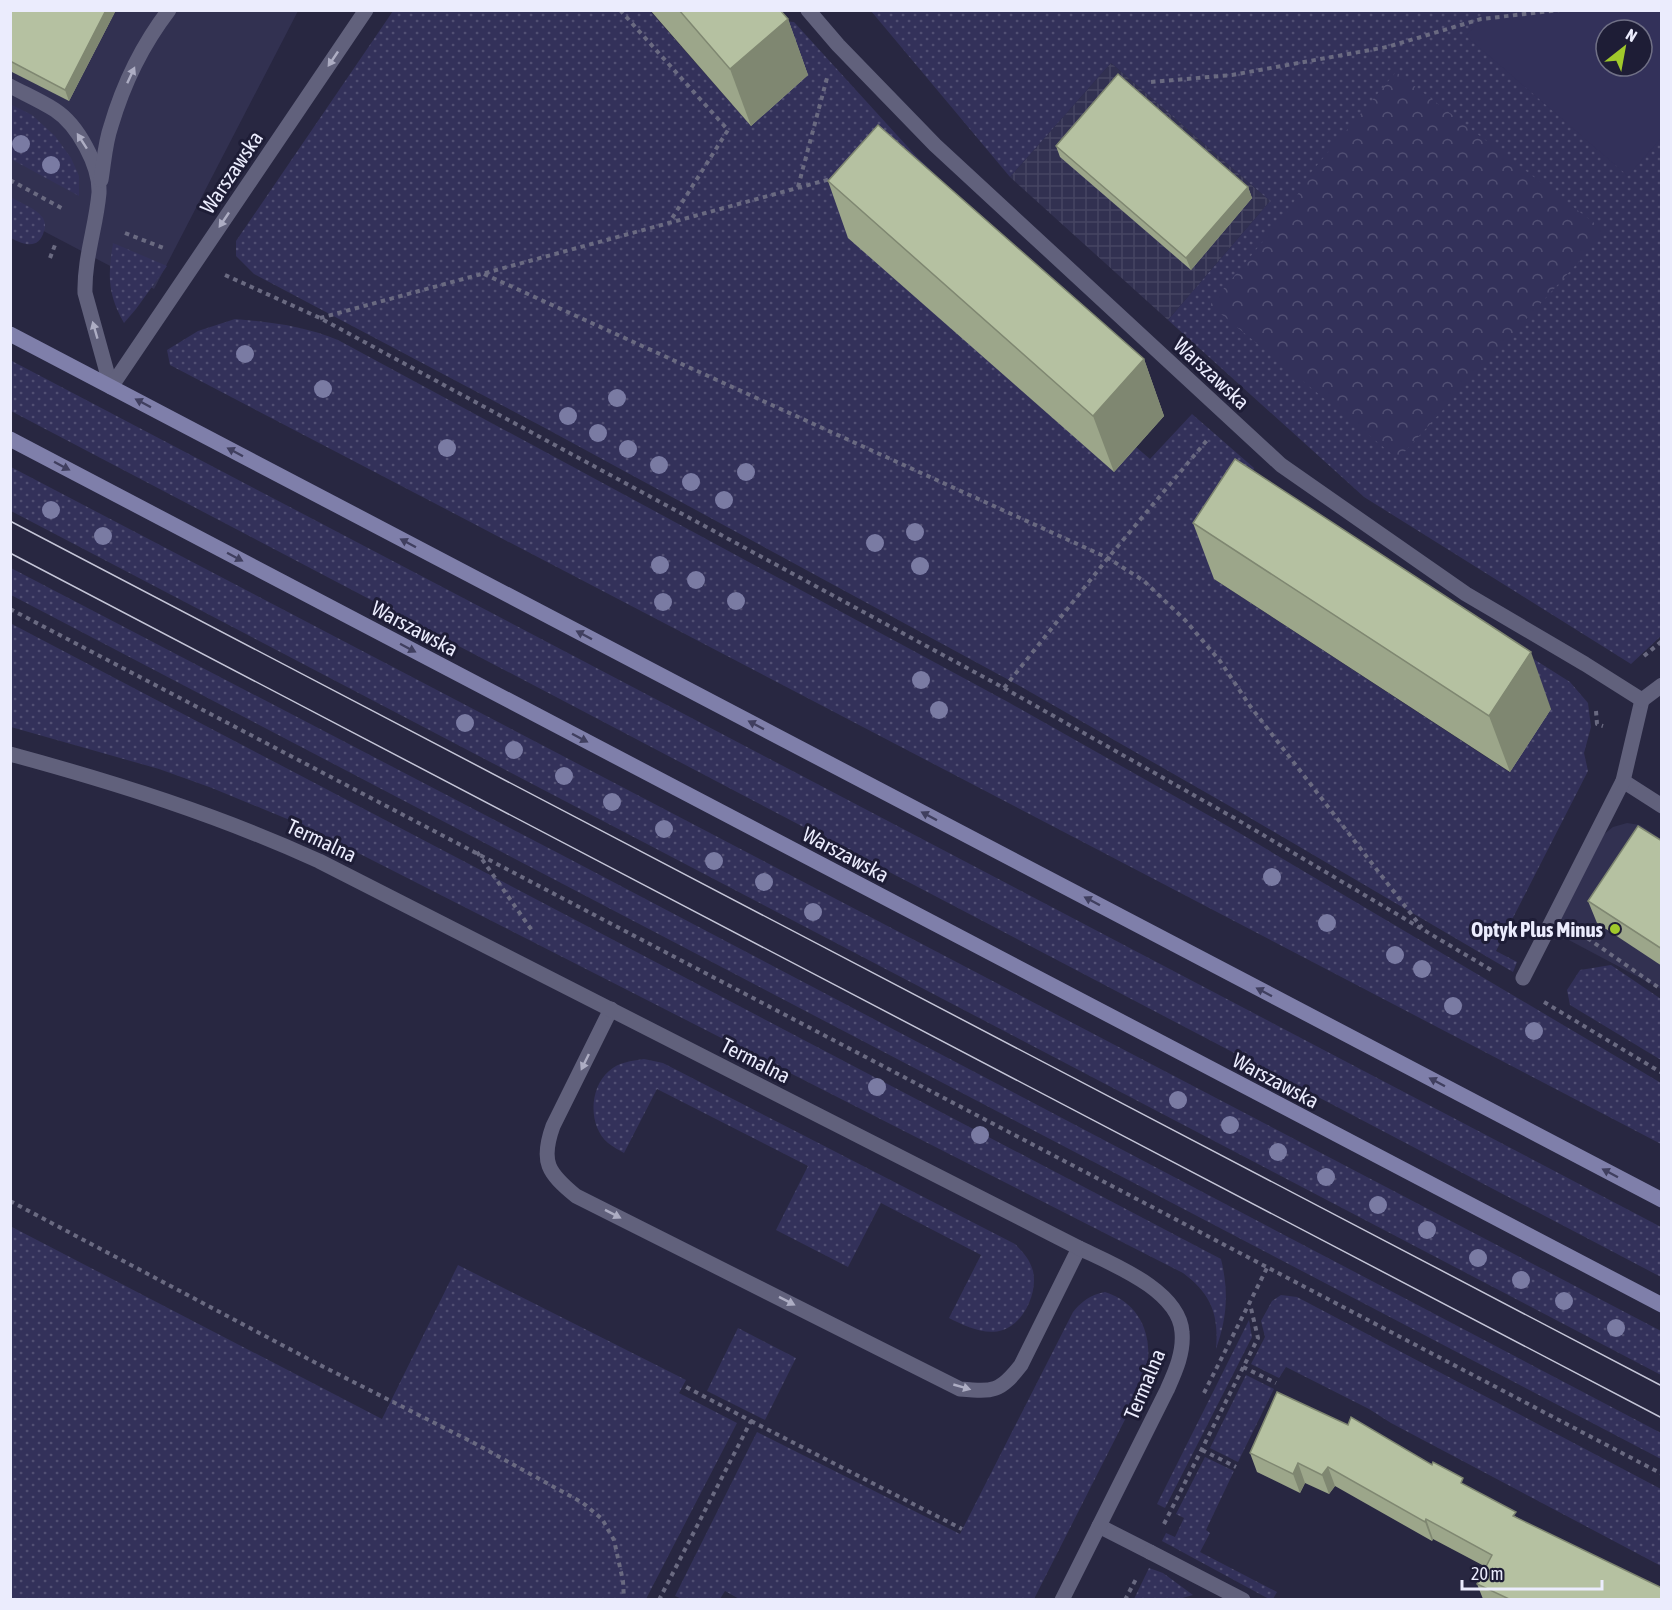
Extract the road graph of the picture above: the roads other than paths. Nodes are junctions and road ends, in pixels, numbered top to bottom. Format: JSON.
{"nodes":[{"id":1,"x":169,"y":10,"type":"edge"},
{"id":2,"x":366,"y":10,"type":"edge"},
{"id":3,"x":808,"y":10,"type":"edge"},
{"id":4,"x":10,"y":86,"type":"edge"},
{"id":5,"x":99,"y":192,"type":"junction"},
{"id":6,"x":10,"y":334,"type":"edge"},
{"id":7,"x":111,"y":387,"type":"junction"},
{"id":8,"x":10,"y":439,"type":"edge"},
{"id":9,"x":1662,"y":685,"type":"edge"},
{"id":10,"x":1642,"y":700,"type":"junction"},
{"id":11,"x":10,"y":754,"type":"edge"},
{"id":12,"x":1623,"y":781,"type":"junction"},
{"id":13,"x":1662,"y":806,"type":"edge"},
{"id":14,"x":1522,"y":983,"type":"road end"},
{"id":15,"x":611,"y":1009,"type":"junction"},
{"id":16,"x":1662,"y":1200,"type":"edge"},
{"id":17,"x":1079,"y":1248,"type":"junction"},
{"id":18,"x":1662,"y":1305,"type":"edge"},
{"id":19,"x":1099,"y":1526,"type":"junction"},
{"id":20,"x":1062,"y":1599,"type":"edge"},
{"id":21,"x":1243,"y":1599,"type":"edge"}],
"edges":[{"from":5,"to":1,"type":"street","one_way":true},
{"from":2,"to":7,"type":"street","name":"Warszawska","one_way":true},
{"from":3,"to":10,"type":"street","name":"Warszawska"},
{"from":5,"to":4,"type":"street","one_way":true},
{"from":7,"to":5,"type":"street","one_way":true},
{"from":6,"to":7,"type":"main road"},
{"from":16,"to":7,"type":"main road","one_way":true},
{"from":8,"to":18,"type":"main road","name":"Warszawska","one_way":true},
{"from":9,"to":10,"type":"street"},
{"from":10,"to":12,"type":"street"},
{"from":11,"to":15,"type":"street","name":"Termalna"},
{"from":12,"to":13,"type":"street"},
{"from":12,"to":14,"type":"street"},
{"from":15,"to":17,"type":"street","name":"Termalna"},
{"from":15,"to":17,"type":"street","one_way":true},
{"from":17,"to":19,"type":"street","name":"Termalna"},
{"from":19,"to":20,"type":"street","name":"Termalna"},
{"from":19,"to":21,"type":"street"}]}
